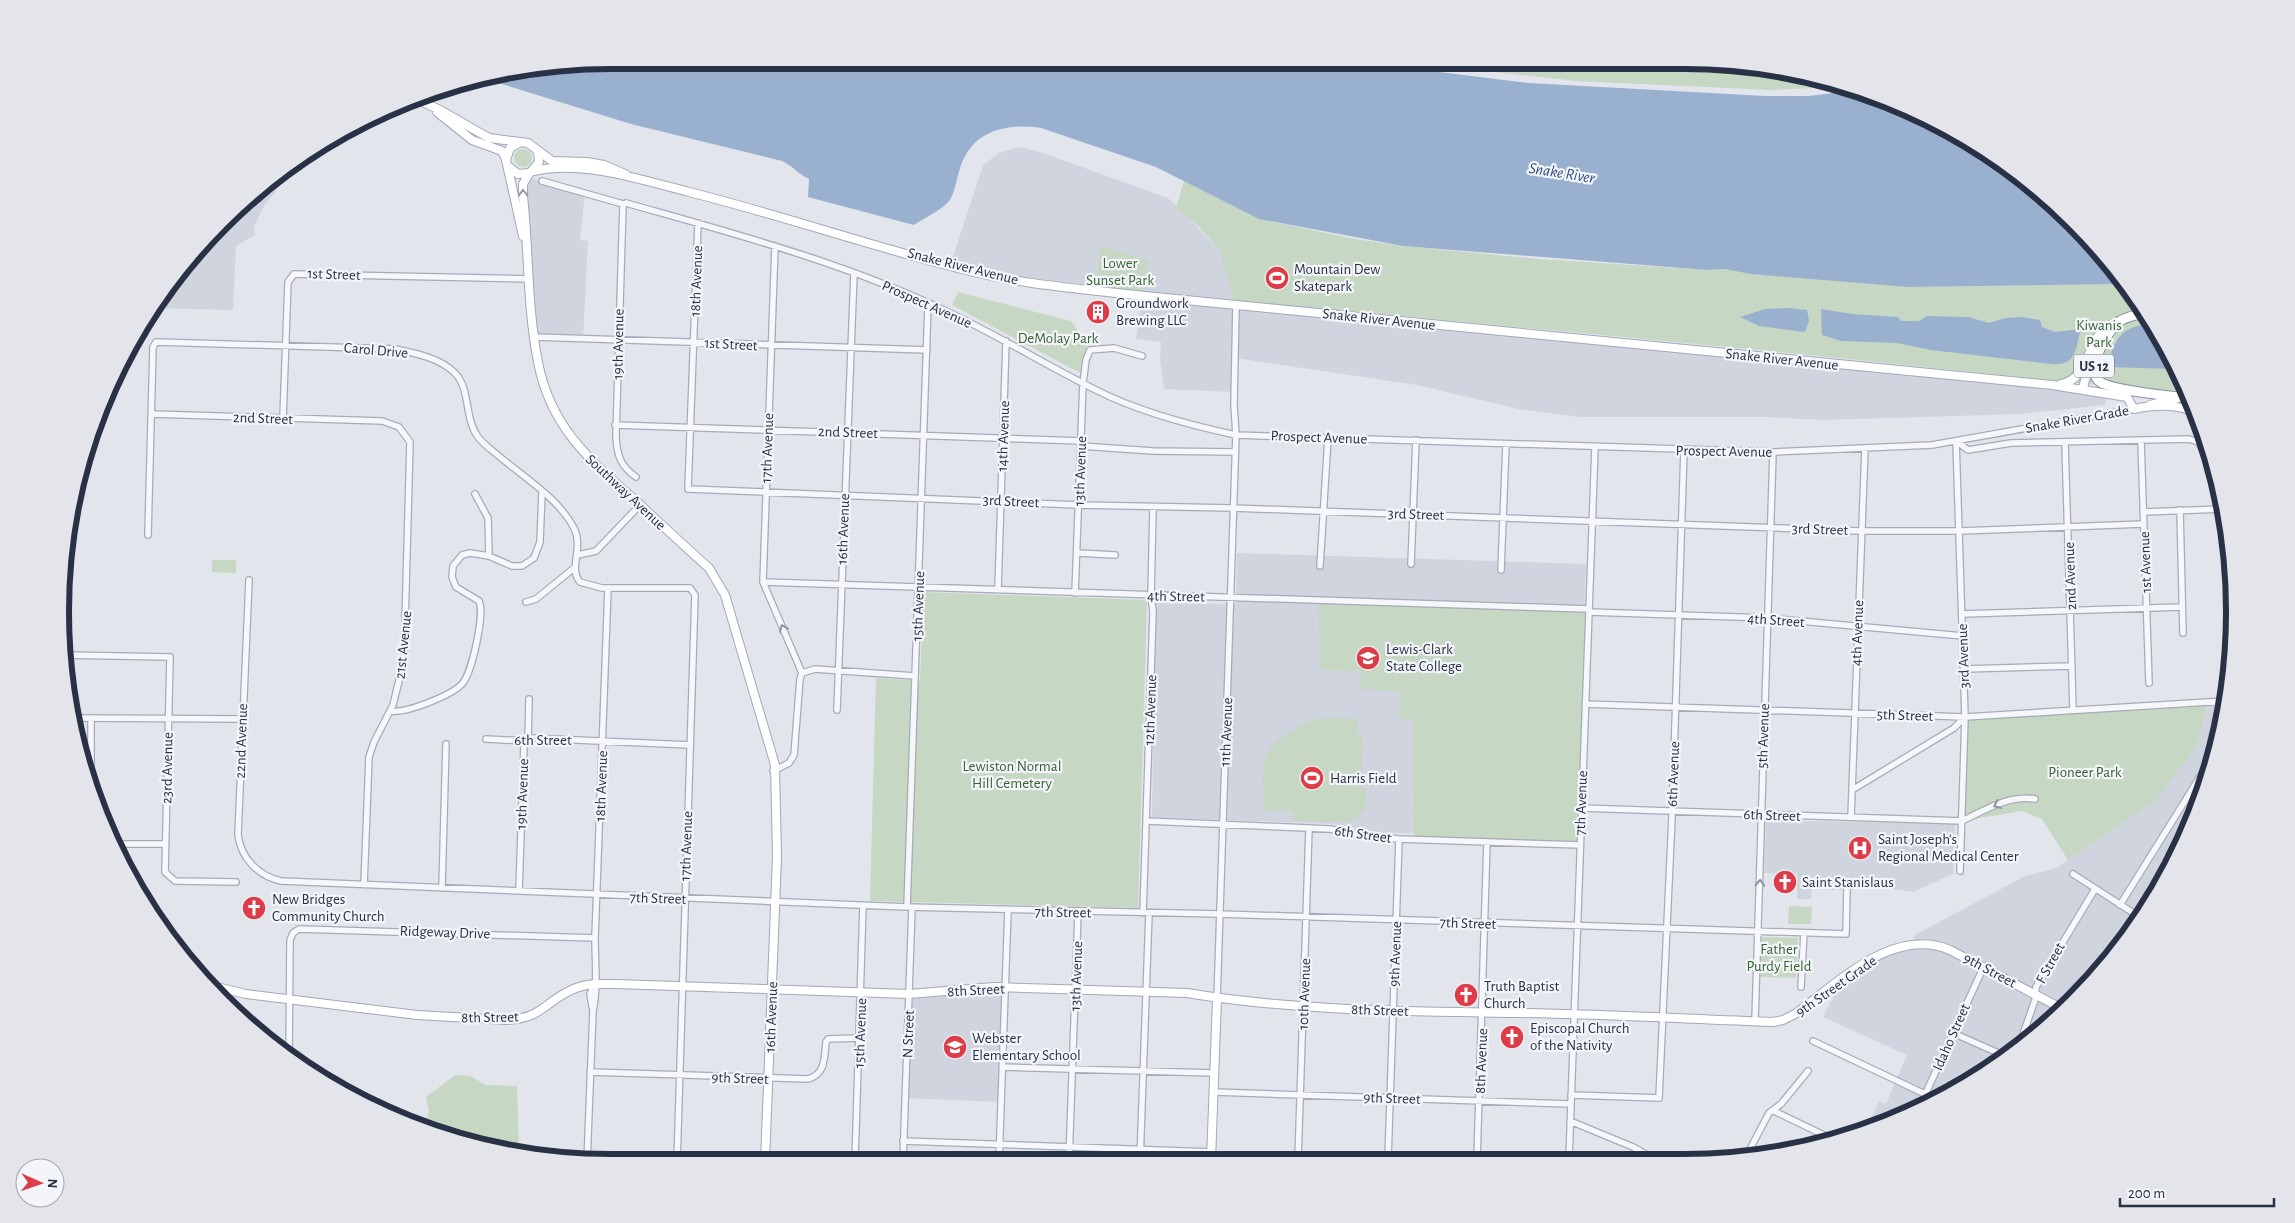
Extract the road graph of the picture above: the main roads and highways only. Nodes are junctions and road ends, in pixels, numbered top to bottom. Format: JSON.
{"nodes":[{"id":1,"x":423,"y":103,"type":"edge"},
{"id":2,"x":422,"y":104,"type":"edge"},
{"id":3,"x":522,"y":142,"type":"junction"},
{"id":4,"x":538,"y":151,"type":"junction"},
{"id":5,"x":507,"y":163,"type":"junction"},
{"id":6,"x":531,"y":172,"type":"junction"},
{"id":7,"x":629,"y":176,"type":"junction"},
{"id":8,"x":527,"y":250,"type":"junction"},
{"id":9,"x":2139,"y":316,"type":"edge"},
{"id":10,"x":2118,"y":322,"type":"junction"},
{"id":11,"x":2052,"y":385,"type":"junction"},
{"id":12,"x":2083,"y":388,"type":"junction"},
{"id":13,"x":2131,"y":391,"type":"junction"},
{"id":14,"x":2182,"y":396,"type":"edge"},
{"id":15,"x":2182,"y":398,"type":"edge"},
{"id":16,"x":2148,"y":406,"type":"junction"},
{"id":17,"x":2134,"y":409,"type":"joint"},
{"id":18,"x":2188,"y":411,"type":"edge"},
{"id":19,"x":776,"y":902,"type":"joint"},
{"id":20,"x":1916,"y":943,"type":"joint"},
{"id":21,"x":221,"y":988,"type":"edge"},
{"id":22,"x":772,"y":990,"type":"junction"},
{"id":23,"x":1217,"y":999,"type":"junction"},
{"id":24,"x":2056,"y":1005,"type":"edge"},
{"id":25,"x":1754,"y":1021,"type":"joint"},
{"id":26,"x":765,"y":1154,"type":"edge"},
{"id":27,"x":1211,"y":1154,"type":"edge"}],
"edges":[{"from":1,"to":3,"type":"main road"},
{"from":2,"to":5,"type":"main road"},
{"from":3,"to":4,"type":"main road"},
{"from":3,"to":5,"type":"main road"},
{"from":4,"to":6,"type":"main road"},
{"from":4,"to":7,"type":"main road","name":"Snake River Avenue"},
{"from":5,"to":6,"type":"main road"},
{"from":5,"to":8,"type":"main road","name":"Southway Avenue"},
{"from":6,"to":7,"type":"main road","name":"Snake River Avenue"},
{"from":8,"to":6,"type":"main road","name":"Southway Avenue","one_way":true},
{"from":7,"to":11,"type":"main road","name":"Snake River Avenue"},
{"from":8,"to":19,"type":"main road","name":"Southway Avenue"},
{"from":9,"to":10,"type":"highway"},
{"from":10,"to":11,"type":"main road"},
{"from":10,"to":12,"type":"main road"},
{"from":10,"to":13,"type":"highway","number":"US 12"},
{"from":11,"to":12,"type":"main road","name":"Snake River Avenue"},
{"from":12,"to":13,"type":"main road","number":"US 12"},
{"from":12,"to":17,"type":"main road","name":"Snake River Avenue"},
{"from":13,"to":14,"type":"highway","number":"US 12"},
{"from":15,"to":16,"type":"main road"},
{"from":16,"to":17,"type":"main road","name":"Snake River Grade"},
{"from":16,"to":18,"type":"main road","name":"Snake River Grade"},
{"from":19,"to":22,"type":"main road","name":"16th Avenue"},
{"from":20,"to":24,"type":"main road","name":"9th Street"},
{"from":20,"to":25,"type":"main road","name":"9th Street Grade"},
{"from":21,"to":22,"type":"main road","name":"8th Street"},
{"from":22,"to":23,"type":"main road","name":"8th Street"},
{"from":22,"to":26,"type":"main road","name":"16th Avenue"},
{"from":23,"to":25,"type":"main road","name":"8th Street"},
{"from":23,"to":27,"type":"main road","name":"11th Avenue"}]}
